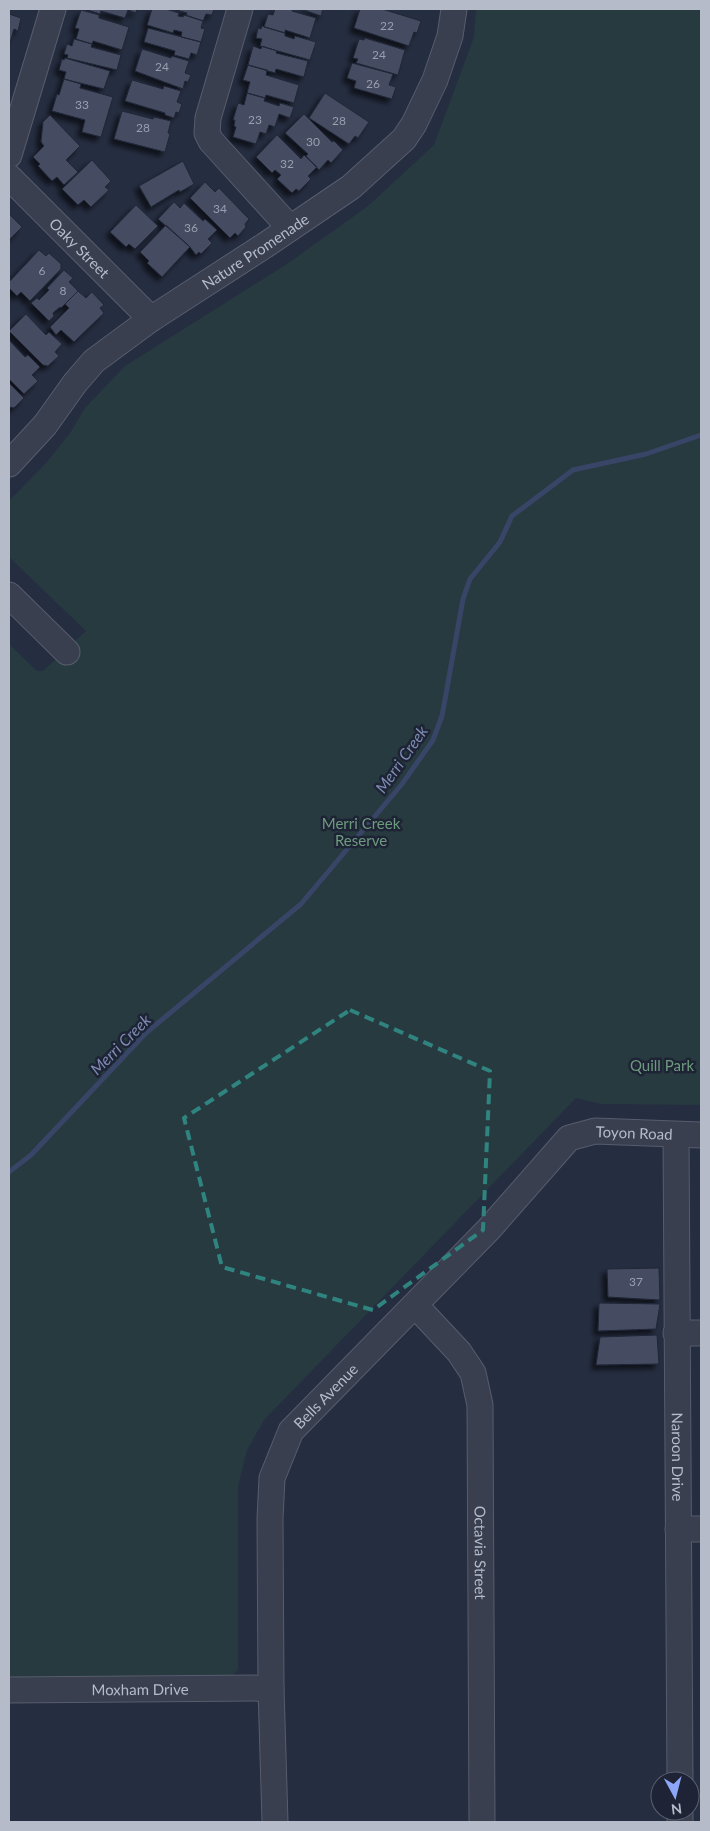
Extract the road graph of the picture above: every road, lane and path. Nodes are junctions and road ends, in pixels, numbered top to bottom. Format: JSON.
{"nodes":[{"id":1,"x":53,"y":9,"type":"edge"},
{"id":2,"x":240,"y":9,"type":"edge"},
{"id":3,"x":454,"y":9,"type":"edge"},
{"id":4,"x":9,"y":155,"type":"edge"},
{"id":5,"x":9,"y":177,"type":"edge"},
{"id":6,"x":290,"y":228,"type":"junction"},
{"id":7,"x":151,"y":318,"type":"junction"},
{"id":8,"x":9,"y":464,"type":"edge"},
{"id":9,"x":9,"y":595,"type":"edge"},
{"id":10,"x":67,"y":652,"type":"dead end"},
{"id":11,"x":676,"y":1135,"type":"junction"},
{"id":12,"x":701,"y":1135,"type":"edge"},
{"id":13,"x":569,"y":1138,"type":"joint"},
{"id":14,"x":415,"y":1305,"type":"junction"},
{"id":15,"x":676,"y":1333,"type":"junction"},
{"id":16,"x":701,"y":1333,"type":"edge"},
{"id":17,"x":689,"y":1529,"type":"edge"},
{"id":18,"x":271,"y":1688,"type":"junction"},
{"id":19,"x":9,"y":1690,"type":"edge"},
{"id":20,"x":680,"y":1771,"type":"edge"},
{"id":21,"x":276,"y":1822,"type":"edge"},
{"id":22,"x":482,"y":1822,"type":"edge"}],
"edges":[{"from":1,"to":4,"type":"street"},
{"from":2,"to":6,"type":"street"},
{"from":3,"to":6,"type":"street","name":"Nature Promenade"},
{"from":5,"to":7,"type":"street","name":"Oaky Street"},
{"from":6,"to":7,"type":"street","name":"Nature Promenade"},
{"from":7,"to":8,"type":"street","name":"Nature Promenade"},
{"from":9,"to":10,"type":"street"},
{"from":11,"to":12,"type":"street","name":"Toyon Road"},
{"from":11,"to":13,"type":"street","name":"Toyon Road"},
{"from":11,"to":15,"type":"street","name":"Naroon Drive"},
{"from":13,"to":14,"type":"street","name":"Bells Avenue"},
{"from":14,"to":18,"type":"street","name":"Bells Avenue"},
{"from":14,"to":22,"type":"street","name":"Octavia Street"},
{"from":15,"to":16,"type":"street"},
{"from":15,"to":17,"type":"street","name":"Naroon Drive"},
{"from":17,"to":20,"type":"street","name":"Naroon Drive"},
{"from":18,"to":19,"type":"street","name":"Moxham Drive"},
{"from":18,"to":21,"type":"street","name":"Bells Avenue"}]}
